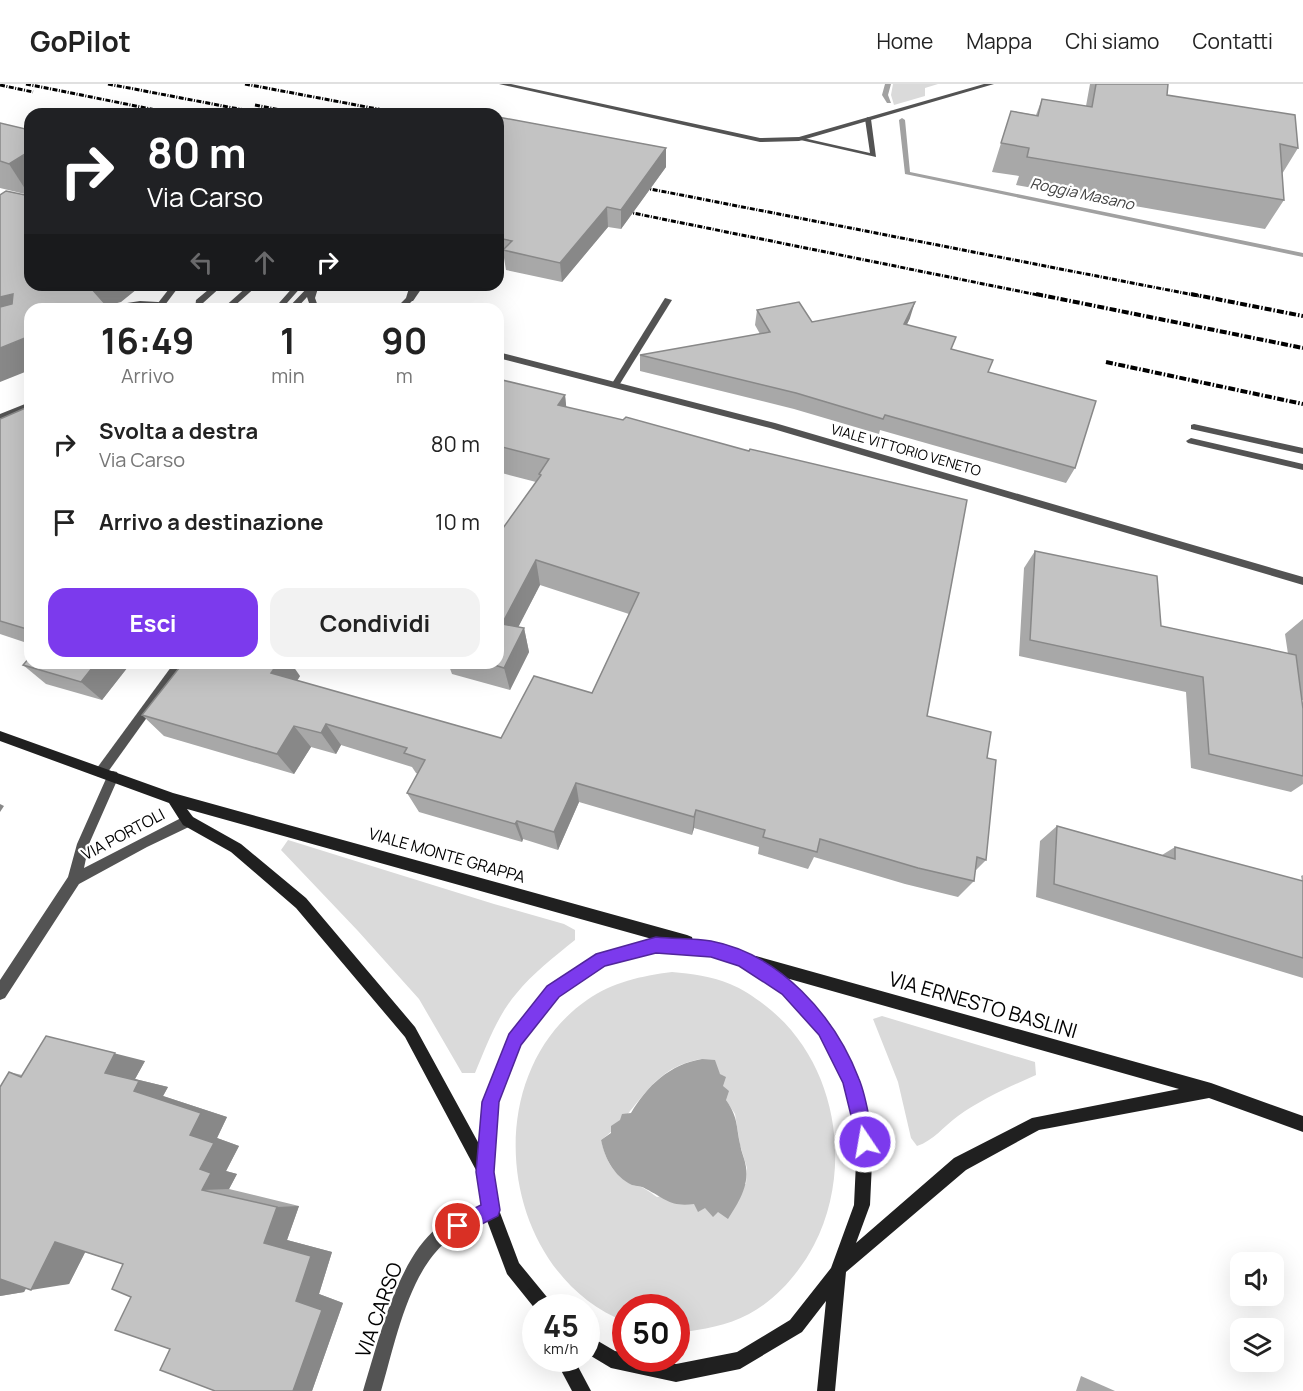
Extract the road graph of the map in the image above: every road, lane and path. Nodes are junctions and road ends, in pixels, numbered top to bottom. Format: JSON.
{"nodes":[{"id":1,"x":502,"y":84,"type":"edge"},
{"id":2,"x":535,"y":84,"type":"edge"},
{"id":3,"x":992,"y":84,"type":"edge"},
{"id":4,"x":530,"y":91,"type":"junction"},
{"id":5,"x":868,"y":119,"type":"junction"},
{"id":6,"x":799,"y":139,"type":"junction"},
{"id":7,"x":171,"y":291,"type":"edge"},
{"id":8,"x":212,"y":291,"type":"edge"},
{"id":9,"x":247,"y":291,"type":"edge"},
{"id":10,"x":294,"y":291,"type":"edge"},
{"id":11,"x":310,"y":291,"type":"edge"},
{"id":12,"x":412,"y":291,"type":"edge"},
{"id":13,"x":416,"y":291,"type":"edge"},
{"id":14,"x":410,"y":299,"type":"junction"},
{"id":15,"x":668,"y":300,"type":"dead end"},
{"id":16,"x":132,"y":303,"type":"edge"},
{"id":17,"x":162,"y":303,"type":"joint"},
{"id":18,"x":199,"y":303,"type":"edge"},
{"id":19,"x":233,"y":303,"type":"edge"},
{"id":20,"x":283,"y":303,"type":"edge"},
{"id":21,"x":297,"y":303,"type":"edge"},
{"id":22,"x":406,"y":303,"type":"edge"},
{"id":23,"x":504,"y":357,"type":"edge"},
{"id":24,"x":615,"y":385,"type":"junction"},
{"id":25,"x":24,"y":408,"type":"edge"},
{"id":26,"x":0,"y":418,"type":"edge"},
{"id":27,"x":1194,"y":427,"type":"dead end"},
{"id":28,"x":1191,"y":441,"type":"dead end"},
{"id":29,"x":1303,"y":451,"type":"edge"},
{"id":30,"x":1303,"y":467,"type":"edge"},
{"id":31,"x":1303,"y":581,"type":"edge"},
{"id":32,"x":176,"y":669,"type":"edge"},
{"id":33,"x":0,"y":736,"type":"edge"},
{"id":34,"x":107,"y":774,"type":"junction"},
{"id":35,"x":173,"y":799,"type":"junction"},
{"id":36,"x":188,"y":821,"type":"junction"},
{"id":37,"x":74,"y":880,"type":"junction"},
{"id":38,"x":711,"y":949,"type":"junction"},
{"id":39,"x":743,"y":960,"type":"junction"},
{"id":40,"x":0,"y":993,"type":"edge"},
{"id":41,"x":1210,"y":1091,"type":"junction"},
{"id":42,"x":1303,"y":1124,"type":"edge"},
{"id":43,"x":485,"y":1172,"type":"junction"},
{"id":44,"x":491,"y":1210,"type":"junction"},
{"id":45,"x":513,"y":1268,"type":"junction"},
{"id":46,"x":839,"y":1270,"type":"junction"},
{"id":47,"x":528,"y":1294,"type":"edge"},
{"id":48,"x":534,"y":1294,"type":"edge"},
{"id":49,"x":600,"y":1352,"type":"edge"},
{"id":50,"x":571,"y":1372,"type":"edge"},
{"id":51,"x":372,"y":1391,"type":"edge"},
{"id":52,"x":582,"y":1391,"type":"edge"},
{"id":53,"x":826,"y":1391,"type":"edge"}],
"edges":[{"from":1,"to":4,"type":"street"},
{"from":2,"to":4,"type":"street"},
{"from":3,"to":5,"type":"street"},
{"from":4,"to":6,"type":"street"},
{"from":5,"to":6,"type":"street"},
{"from":5,"to":6,"type":"street"},
{"from":7,"to":17,"type":"street"},
{"from":8,"to":18,"type":"street"},
{"from":9,"to":19,"type":"street"},
{"from":10,"to":20,"type":"street"},
{"from":11,"to":21,"type":"street"},
{"from":12,"to":14,"type":"street"},
{"from":13,"to":14,"type":"street"},
{"from":14,"to":22,"type":"street"},
{"from":15,"to":24,"type":"street"},
{"from":16,"to":17,"type":"street"},
{"from":23,"to":24,"type":"street","name":"VIALE VITTORIO VENETO"},
{"from":24,"to":31,"type":"street","name":"VIALE VITTORIO VENETO"},
{"from":25,"to":26,"type":"street"},
{"from":27,"to":29,"type":"street"},
{"from":28,"to":30,"type":"street"},
{"from":32,"to":34,"type":"street","name":"VIA PORTOLI"},
{"from":33,"to":34,"type":"main road","name":"VIALE MONTE GRAPPA"},
{"from":34,"to":35,"type":"main road","name":"VIALE MONTE GRAPPA"},
{"from":34,"to":37,"type":"street","name":"VIA PORTOLI"},
{"from":35,"to":36,"type":"main road"},
{"from":35,"to":38,"type":"main road","name":"VIALE MONTE GRAPPA"},
{"from":36,"to":37,"type":"street","name":"VIA PORTOLI"},
{"from":36,"to":43,"type":"main road"},
{"from":37,"to":40,"type":"street","name":"VIA PORTOLI"},
{"from":38,"to":39,"type":"main road"},
{"from":38,"to":43,"type":"main road"},
{"from":39,"to":41,"type":"main road","name":"VIA ERNESTO BASLINI"},
{"from":39,"to":46,"type":"main road"},
{"from":41,"to":42,"type":"main road","name":"VIA ERNESTO BASLINI"},
{"from":41,"to":46,"type":"main road"},
{"from":43,"to":44,"type":"main road"},
{"from":44,"to":45,"type":"main road"},
{"from":44,"to":51,"type":"street","name":"VIA CARSO"},
{"from":45,"to":47,"type":"main road"},
{"from":45,"to":48,"type":"main road"},
{"from":46,"to":49,"type":"main road"},
{"from":46,"to":53,"type":"main road"},
{"from":50,"to":52,"type":"main road"}]}
